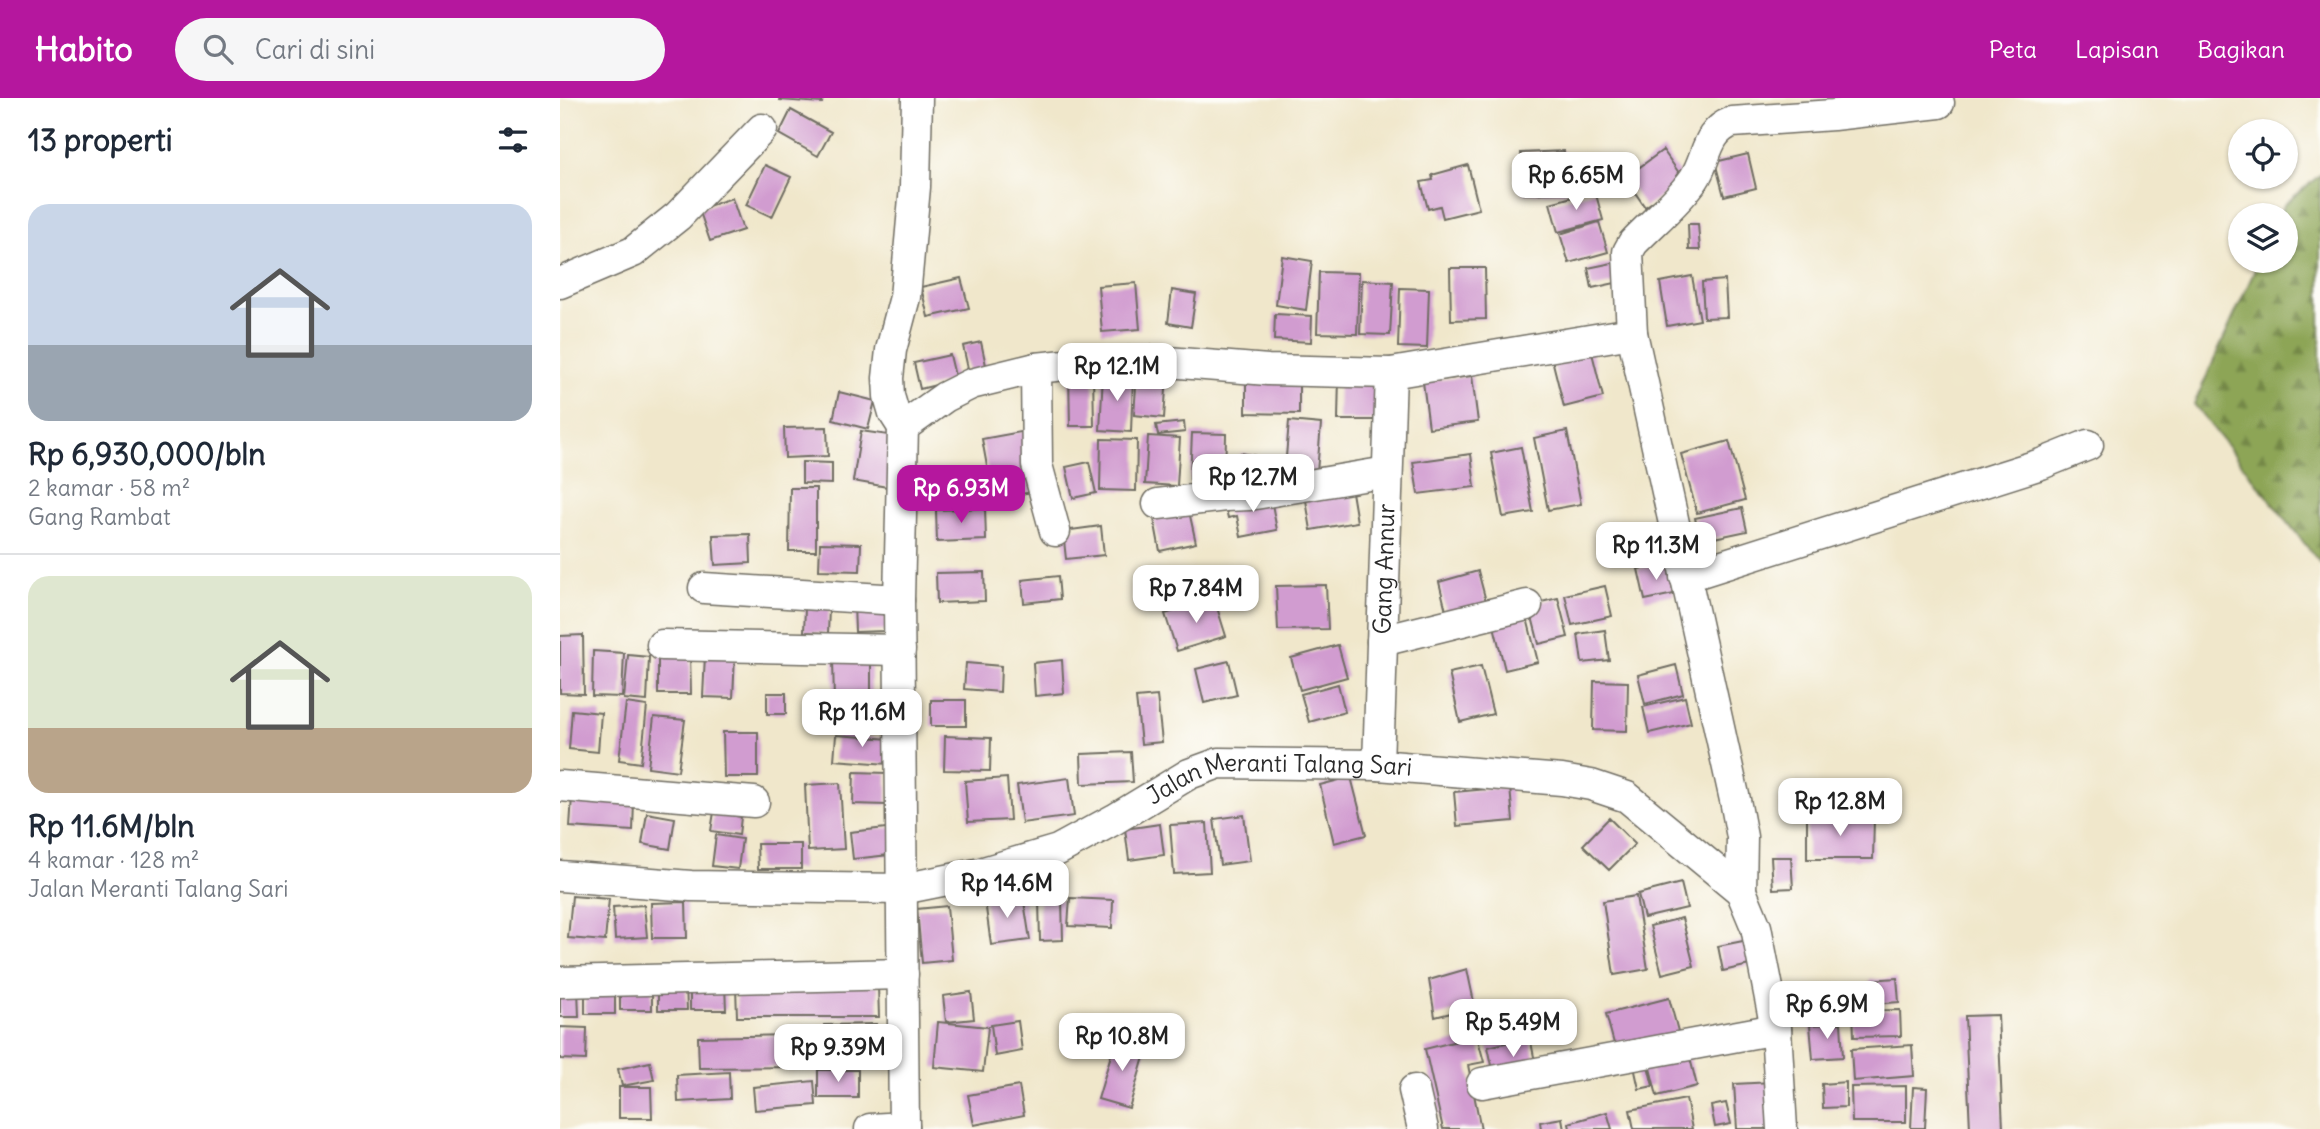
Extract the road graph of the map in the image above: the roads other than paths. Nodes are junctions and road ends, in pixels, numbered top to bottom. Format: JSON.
{"nodes":[{"id":1,"x":916,"y":98,"type":"edge"},
{"id":2,"x":1939,"y":103,"type":"dead end"},
{"id":3,"x":762,"y":128,"type":"dead end"},
{"id":4,"x":560,"y":283,"type":"edge"},
{"id":5,"x":1632,"y":333,"type":"junction"},
{"id":6,"x":1037,"y":368,"type":"junction"},
{"id":7,"x":1391,"y":373,"type":"junction"},
{"id":8,"x":903,"y":427,"type":"junction"},
{"id":9,"x":2088,"y":445,"type":"dead end"},
{"id":10,"x":1387,"y":472,"type":"junction"},
{"id":11,"x":1158,"y":504,"type":"dead end"},
{"id":12,"x":1055,"y":531,"type":"dead end"},
{"id":13,"x":1685,"y":577,"type":"junction"},
{"id":14,"x":704,"y":588,"type":"dead end"},
{"id":15,"x":899,"y":600,"type":"junction"},
{"id":16,"x":1527,"y":605,"type":"dead end"},
{"id":17,"x":1382,"y":640,"type":"junction"},
{"id":18,"x":662,"y":645,"type":"dead end"},
{"id":19,"x":900,"y":650,"type":"junction"},
{"id":20,"x":1378,"y":765,"type":"junction"},
{"id":21,"x":560,"y":786,"type":"edge"},
{"id":22,"x":754,"y":802,"type":"dead end"},
{"id":23,"x":560,"y":876,"type":"edge"},
{"id":24,"x":902,"y":889,"type":"junction"},
{"id":25,"x":1741,"y":891,"type":"junction"},
{"id":26,"x":903,"y":974,"type":"junction"},
{"id":27,"x":560,"y":982,"type":"edge"},
{"id":28,"x":1776,"y":1029,"type":"junction"},
{"id":29,"x":1482,"y":1083,"type":"dead end"},
{"id":30,"x":1414,"y":1090,"type":"dead end"},
{"id":31,"x":904,"y":1128,"type":"edge"},
{"id":32,"x":870,"y":1129,"type":"edge"},
{"id":33,"x":1423,"y":1129,"type":"edge"},
{"id":34,"x":1782,"y":1129,"type":"edge"}],
"edges":[{"from":1,"to":8,"type":"street"},
{"from":2,"to":5,"type":"street"},
{"from":3,"to":4,"type":"street"},
{"from":5,"to":7,"type":"street"},
{"from":5,"to":13,"type":"street"},
{"from":6,"to":7,"type":"street"},
{"from":6,"to":8,"type":"street"},
{"from":6,"to":12,"type":"street"},
{"from":7,"to":10,"type":"street","name":"Gang Annur"},
{"from":8,"to":15,"type":"street"},
{"from":9,"to":13,"type":"street"},
{"from":10,"to":11,"type":"street"},
{"from":10,"to":17,"type":"street","name":"Gang Annur"},
{"from":13,"to":25,"type":"street"},
{"from":14,"to":15,"type":"street"},
{"from":15,"to":19,"type":"street"},
{"from":16,"to":17,"type":"street"},
{"from":17,"to":20,"type":"street","name":"Gang Annur"},
{"from":18,"to":19,"type":"street"},
{"from":19,"to":24,"type":"street"},
{"from":20,"to":24,"type":"street","name":"Jalan Meranti Talang Sari"},
{"from":20,"to":25,"type":"street","name":"Jalan Meranti Talang Sari"},
{"from":21,"to":22,"type":"street"},
{"from":23,"to":24,"type":"street","name":"Jalan Meranti Talang Sari"},
{"from":24,"to":26,"type":"street"},
{"from":25,"to":28,"type":"street","name":"Jalan Meranti Talang Sari"},
{"from":26,"to":27,"type":"street"},
{"from":26,"to":31,"type":"street"},
{"from":28,"to":29,"type":"street"},
{"from":28,"to":34,"type":"street","name":"Jalan Meranti Talang Sari"},
{"from":30,"to":33,"type":"street"},
{"from":31,"to":32,"type":"street"}]}
